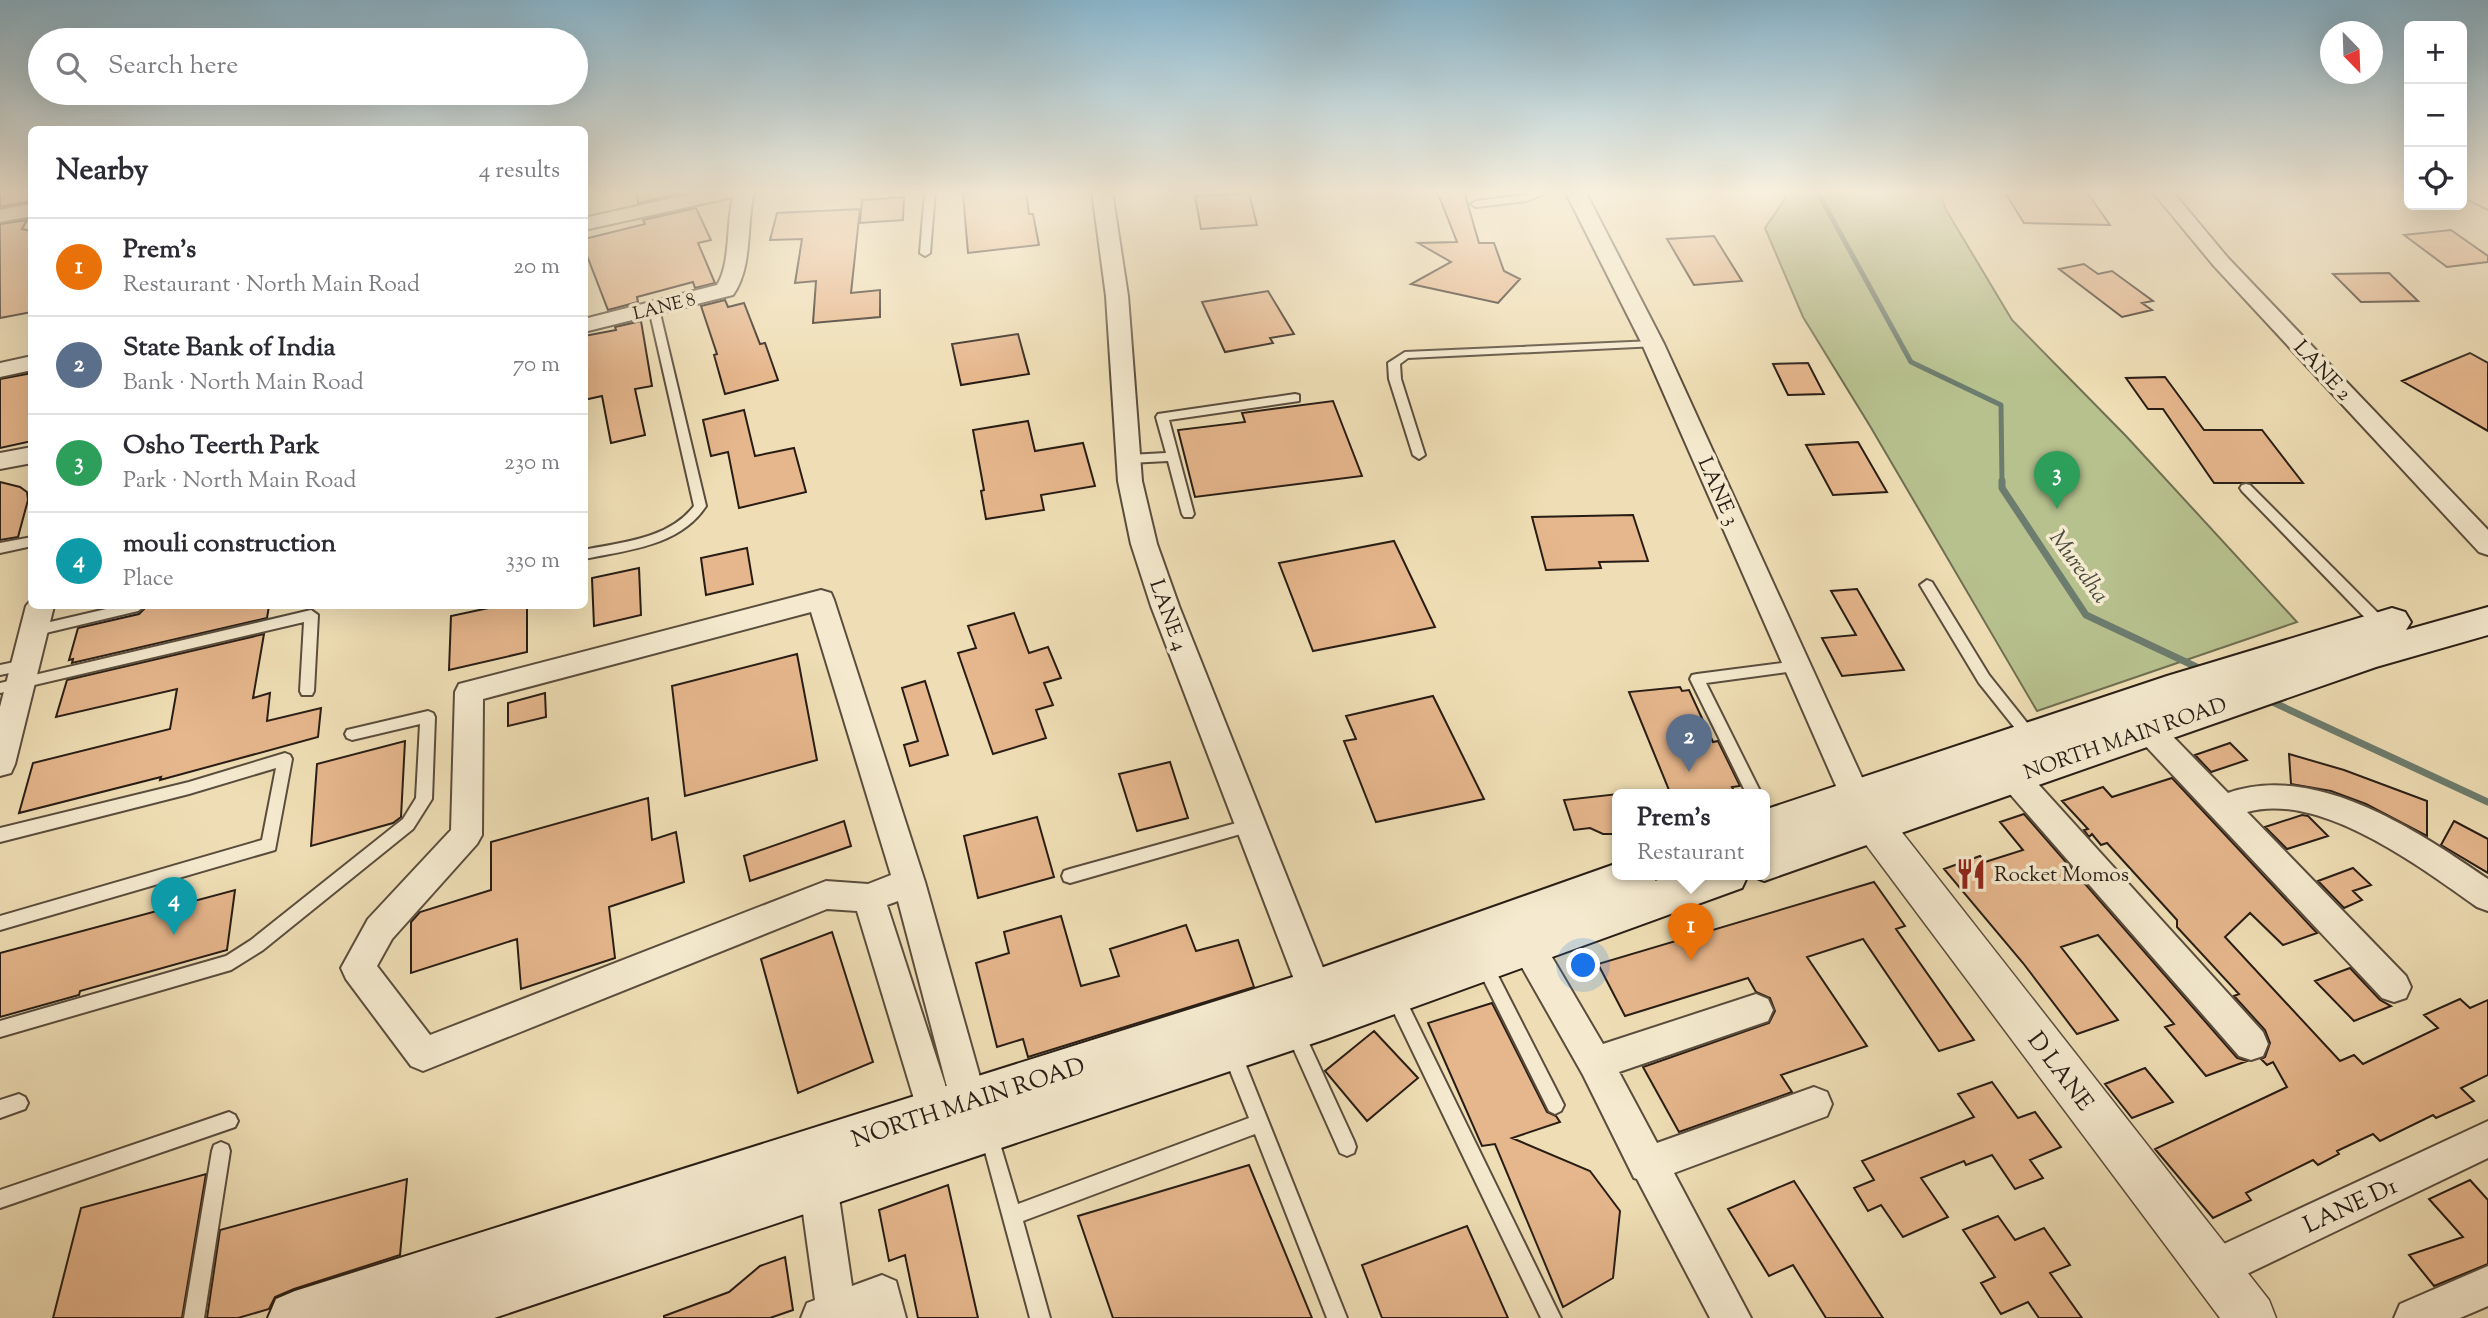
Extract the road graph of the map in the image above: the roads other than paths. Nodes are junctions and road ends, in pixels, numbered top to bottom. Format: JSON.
{"nodes":[{"id":1,"x":734,"y":253,"type":"edge"},
{"id":2,"x":1111,"y":253,"type":"edge"},
{"id":3,"x":1607,"y":253,"type":"edge"},
{"id":4,"x":2213,"y":253,"type":"edge"},
{"id":5,"x":654,"y":309,"type":"junction"},
{"id":6,"x":588,"y":325,"type":"edge"},
{"id":7,"x":1654,"y":344,"type":"junction"},
{"id":8,"x":28,"y":364,"type":"edge"},
{"id":9,"x":0,"y":370,"type":"edge"},
{"id":10,"x":1296,"y":398,"type":"dead end"},
{"id":11,"x":1419,"y":455,"type":"dead end"},
{"id":12,"x":28,"y":456,"type":"edge"},
{"id":13,"x":1173,"y":457,"type":"junction"},
{"id":14,"x":1129,"y":459,"type":"junction"},
{"id":15,"x":0,"y":461,"type":"edge"},
{"id":16,"x":2246,"y":488,"type":"dead end"},
{"id":17,"x":1188,"y":514,"type":"dead end"},
{"id":18,"x":28,"y":542,"type":"edge"},
{"id":19,"x":2488,"y":545,"type":"edge"},
{"id":20,"x":0,"y":548,"type":"edge"},
{"id":21,"x":588,"y":554,"type":"edge"},
{"id":22,"x":1927,"y":585,"type":"dead end"},
{"id":23,"x":2488,"y":595,"type":"edge"},
{"id":24,"x":112,"y":609,"type":"edge"},
{"id":25,"x":36,"y":618,"type":"edge"},
{"id":26,"x":2488,"y":621,"type":"edge"},
{"id":27,"x":2365,"y":638,"type":"junction"},
{"id":28,"x":1797,"y":666,"type":"junction"},
{"id":29,"x":11,"y":677,"type":"edge"},
{"id":30,"x":307,"y":691,"type":"dead end"},
{"id":31,"x":2137,"y":718,"type":"junction"},
{"id":32,"x":352,"y":734,"type":"dead end"},
{"id":33,"x":2031,"y":738,"type":"junction"},
{"id":34,"x":0,"y":764,"type":"edge"},
{"id":35,"x":2002,"y":764,"type":"junction"},
{"id":36,"x":1747,"y":789,"type":"edge"},
{"id":37,"x":1864,"y":809,"type":"junction"},
{"id":38,"x":2223,"y":809,"type":"junction"},
{"id":39,"x":1770,"y":824,"type":"edge"},
{"id":40,"x":1251,"y":825,"type":"junction"},
{"id":41,"x":0,"y":835,"type":"edge"},
{"id":42,"x":1070,"y":876,"type":"dead end"},
{"id":43,"x":1624,"y":880,"type":"edge"},
{"id":44,"x":1712,"y":880,"type":"edge"},
{"id":45,"x":909,"y":883,"type":"junction"},
{"id":46,"x":2488,"y":897,"type":"edge"},
{"id":47,"x":869,"y":898,"type":"junction"},
{"id":48,"x":0,"y":923,"type":"edge"},
{"id":49,"x":1527,"y":946,"type":"junction"},
{"id":50,"x":1483,"y":961,"type":"junction"},
{"id":51,"x":2394,"y":987,"type":"dead end"},
{"id":52,"x":1393,"y":993,"type":"junction"},
{"id":53,"x":1752,"y":1004,"type":"dead end"},
{"id":54,"x":1311,"y":1012,"type":"junction"},
{"id":55,"x":0,"y":1029,"type":"edge"},
{"id":56,"x":2251,"y":1044,"type":"dead end"},
{"id":57,"x":1231,"y":1048,"type":"junction"},
{"id":58,"x":1592,"y":1058,"type":"junction"},
{"id":59,"x":19,"y":1103,"type":"dead end"},
{"id":60,"x":1814,"y":1104,"type":"dead end"},
{"id":61,"x":1555,"y":1105,"type":"dead end"},
{"id":62,"x":0,"y":1109,"type":"edge"},
{"id":63,"x":964,"y":1114,"type":"junction"},
{"id":64,"x":229,"y":1121,"type":"dead end"},
{"id":65,"x":1260,"y":1123,"type":"junction"},
{"id":66,"x":2488,"y":1139,"type":"edge"},
{"id":67,"x":1347,"y":1147,"type":"dead end"},
{"id":68,"x":221,"y":1151,"type":"dead end"},
{"id":69,"x":1647,"y":1166,"type":"junction"},
{"id":70,"x":818,"y":1184,"type":"junction"},
{"id":71,"x":0,"y":1199,"type":"edge"},
{"id":72,"x":1011,"y":1216,"type":"junction"},
{"id":73,"x":2212,"y":1270,"type":"junction"},
{"id":74,"x":2488,"y":1286,"type":"edge"},
{"id":75,"x":827,"y":1314,"type":"edge"},
{"id":76,"x":194,"y":1318,"type":"edge"},
{"id":77,"x":295,"y":1318,"type":"edge"},
{"id":78,"x":412,"y":1318,"type":"edge"},
{"id":79,"x":886,"y":1318,"type":"edge"},
{"id":80,"x":1040,"y":1318,"type":"edge"},
{"id":81,"x":1337,"y":1318,"type":"edge"},
{"id":82,"x":1551,"y":1318,"type":"edge"},
{"id":83,"x":1731,"y":1318,"type":"edge"},
{"id":84,"x":2251,"y":1318,"type":"edge"},
{"id":85,"x":2413,"y":1318,"type":"edge"}],
"edges":[{"from":1,"to":5,"type":"street","name":"LANE 8"},
{"from":2,"to":14,"type":"street","name":"LANE 4"},
{"from":3,"to":7,"type":"street","name":"LANE 3"},
{"from":4,"to":19,"type":"street","name":"LANE 2"},
{"from":5,"to":6,"type":"street","name":"LANE 8"},
{"from":5,"to":21,"type":"lane"},
{"from":7,"to":11,"type":"lane"},
{"from":7,"to":28,"type":"street","name":"LANE 3"},
{"from":8,"to":9,"type":"street"},
{"from":10,"to":13,"type":"lane"},
{"from":12,"to":15,"type":"street"},
{"from":13,"to":14,"type":"lane"},
{"from":13,"to":17,"type":"lane"},
{"from":14,"to":40,"type":"street","name":"LANE 4"},
{"from":16,"to":27,"type":"lane"},
{"from":18,"to":20,"type":"lane"},
{"from":22,"to":33,"type":"lane"},
{"from":23,"to":27,"type":"main road","name":"NORTH MAIN ROAD"},
{"from":24,"to":25,"type":"lane"},
{"from":25,"to":29,"type":"street"},
{"from":26,"to":27,"type":"main road","name":"NORTH MAIN ROAD"},
{"from":27,"to":31,"type":"main road","name":"NORTH MAIN ROAD"},
{"from":28,"to":36,"type":"lane"},
{"from":28,"to":37,"type":"street","name":"LANE 3"},
{"from":29,"to":30,"type":"lane"},
{"from":29,"to":34,"type":"street"},
{"from":31,"to":33,"type":"main road","name":"NORTH MAIN ROAD"},
{"from":31,"to":35,"type":"main road","name":"NORTH MAIN ROAD"},
{"from":31,"to":38,"type":"street"},
{"from":32,"to":55,"type":"lane"},
{"from":33,"to":35,"type":"main road","name":"NORTH MAIN ROAD"},
{"from":35,"to":37,"type":"main road","name":"NORTH MAIN ROAD"},
{"from":35,"to":56,"type":"street"},
{"from":37,"to":39,"type":"main road","name":"NORTH MAIN ROAD"},
{"from":37,"to":73,"type":"street","name":"D LANE"},
{"from":38,"to":46,"type":"street"},
{"from":38,"to":51,"type":"street"},
{"from":40,"to":42,"type":"lane"},
{"from":40,"to":54,"type":"street","name":"LANE 4"},
{"from":41,"to":48,"type":"lane"},
{"from":43,"to":54,"type":"main road","name":"NORTH MAIN ROAD"},
{"from":44,"to":49,"type":"main road","name":"NORTH MAIN ROAD"},
{"from":45,"to":47,"type":"street"},
{"from":45,"to":47,"type":"street"},
{"from":45,"to":63,"type":"street"},
{"from":47,"to":63,"type":"street"},
{"from":49,"to":50,"type":"main road","name":"NORTH MAIN ROAD"},
{"from":49,"to":58,"type":"street"},
{"from":50,"to":52,"type":"main road","name":"NORTH MAIN ROAD"},
{"from":50,"to":61,"type":"lane"},
{"from":52,"to":54,"type":"main road","name":"NORTH MAIN ROAD"},
{"from":52,"to":82,"type":"lane"},
{"from":53,"to":58,"type":"street"},
{"from":54,"to":57,"type":"main road","name":"NORTH MAIN ROAD"},
{"from":54,"to":63,"type":"main road","name":"NORTH MAIN ROAD"},
{"from":54,"to":67,"type":"lane"},
{"from":57,"to":63,"type":"main road","name":"NORTH MAIN ROAD"},
{"from":57,"to":65,"type":"lane"},
{"from":58,"to":69,"type":"street"},
{"from":59,"to":62,"type":"lane"},
{"from":60,"to":69,"type":"street"},
{"from":63,"to":70,"type":"main road","name":"NORTH MAIN ROAD"},
{"from":63,"to":72,"type":"lane"},
{"from":63,"to":77,"type":"main road","name":"NORTH MAIN ROAD"},
{"from":64,"to":71,"type":"lane"},
{"from":65,"to":72,"type":"lane"},
{"from":65,"to":81,"type":"lane"},
{"from":66,"to":73,"type":"street","name":"LANE D1"},
{"from":68,"to":76,"type":"lane"},
{"from":69,"to":83,"type":"street"},
{"from":70,"to":75,"type":"street"},
{"from":70,"to":78,"type":"main road","name":"NORTH MAIN ROAD"},
{"from":72,"to":80,"type":"lane"},
{"from":73,"to":84,"type":"street","name":"D LANE"},
{"from":74,"to":85,"type":"street"},
{"from":75,"to":79,"type":"street"}]}
